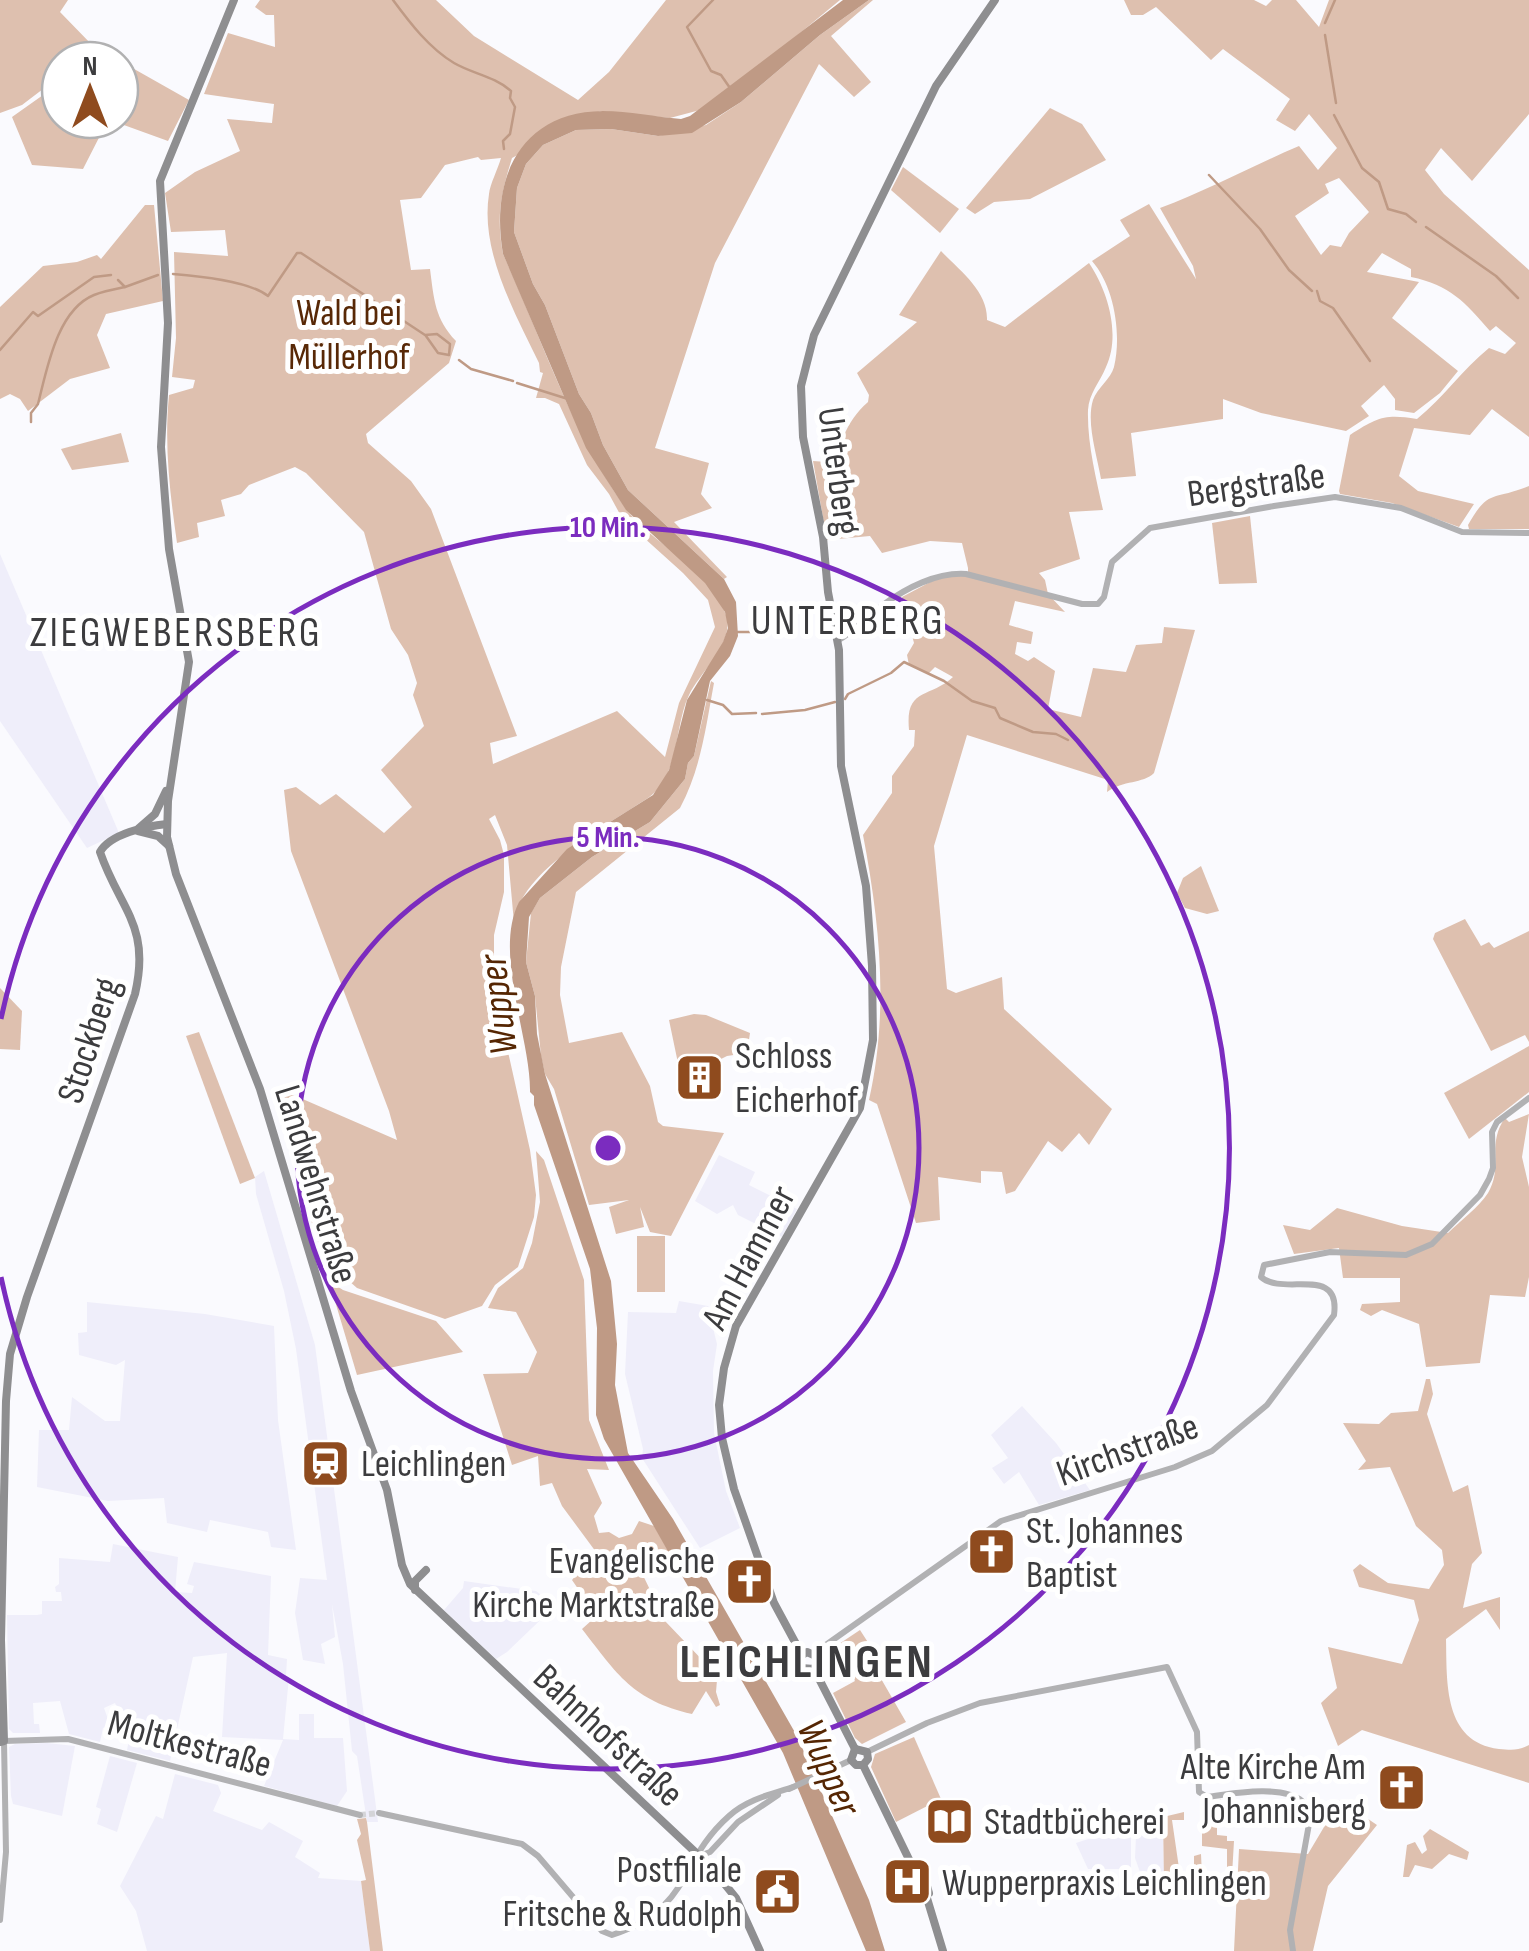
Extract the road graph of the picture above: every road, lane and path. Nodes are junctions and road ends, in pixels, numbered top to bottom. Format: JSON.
{"nodes":[{"id":1,"x":234,"y":0,"type":"edge"},
{"id":2,"x":996,"y":0,"type":"edge"},
{"id":3,"x":1529,"y":533,"type":"edge"},
{"id":4,"x":837,"y":641,"type":"junction"},
{"id":5,"x":171,"y":777,"type":"junction"},
{"id":6,"x":851,"y":810,"type":"joint"},
{"id":7,"x":167,"y":824,"type":"junction"},
{"id":8,"x":136,"y":831,"type":"junction"},
{"id":9,"x":168,"y":846,"type":"junction"},
{"id":10,"x":1529,"y":1098,"type":"edge"},
{"id":11,"x":402,"y":1565,"type":"joint"},
{"id":12,"x":426,"y":1570,"type":"dead end"},
{"id":13,"x":415,"y":1590,"type":"junction"},
{"id":14,"x":814,"y":1654,"type":"junction"},
{"id":15,"x":802,"y":1655,"type":"junction"},
{"id":16,"x":814,"y":1669,"type":"junction"},
{"id":17,"x":2,"y":1742,"type":"edge"},
{"id":18,"x":855,"y":1750,"type":"junction"},
{"id":19,"x":866,"y":1752,"type":"junction"},
{"id":20,"x":852,"y":1760,"type":"junction"},
{"id":21,"x":863,"y":1765,"type":"junction"},
{"id":22,"x":379,"y":1813,"type":"tunnel mouth"},
{"id":23,"x":360,"y":1815,"type":"tunnel mouth"},
{"id":24,"x":699,"y":1856,"type":"junction"},
{"id":25,"x":0,"y":1920,"type":"edge"},
{"id":26,"x":760,"y":1951,"type":"edge"},
{"id":27,"x":943,"y":1951,"type":"edge"},
{"id":28,"x":1293,"y":1951,"type":"edge"}],
"edges":[{"from":1,"to":5,"type":"main road"},
{"from":2,"to":4,"type":"main road","name":"Unterberg"},
{"from":3,"to":4,"type":"street","name":"Bergstraße"},
{"from":4,"to":6,"type":"main road","name":"Unterberg"},
{"from":5,"to":7,"type":"main road"},
{"from":5,"to":8,"type":"main road"},
{"from":6,"to":15,"type":"main road","name":"Am Hammer"},
{"from":7,"to":8,"type":"main road","name":"Stockberg"},
{"from":7,"to":9,"type":"main road","name":"Landwehrstraße"},
{"from":8,"to":9,"type":"main road"},
{"from":8,"to":17,"type":"main road","name":"Stockberg"},
{"from":9,"to":11,"type":"main road","name":"Landwehrstraße"},
{"from":10,"to":14,"type":"street","name":"Kirchstraße"},
{"from":11,"to":13,"type":"main road","name":"Bahnhofstraße"},
{"from":12,"to":13,"type":"main road"},
{"from":13,"to":24,"type":"main road","name":"Bahnhofstraße"},
{"from":14,"to":15,"type":"main road"},
{"from":14,"to":16,"type":"main road"},
{"from":15,"to":16,"type":"main road"},
{"from":16,"to":18,"type":"main road"},
{"from":17,"to":23,"type":"street","name":"Moltkestraße"},
{"from":17,"to":25,"type":"street"},
{"from":18,"to":19,"type":"main road"},
{"from":18,"to":20,"type":"main road"},
{"from":19,"to":21,"type":"main road"},
{"from":19,"to":28,"type":"street"},
{"from":20,"to":21,"type":"main road"},
{"from":20,"to":24,"type":"street"},
{"from":21,"to":27,"type":"main road"},
{"from":22,"to":24,"type":"street"},
{"from":24,"to":26,"type":"main road","name":"Bahnhofstraße"}]}
